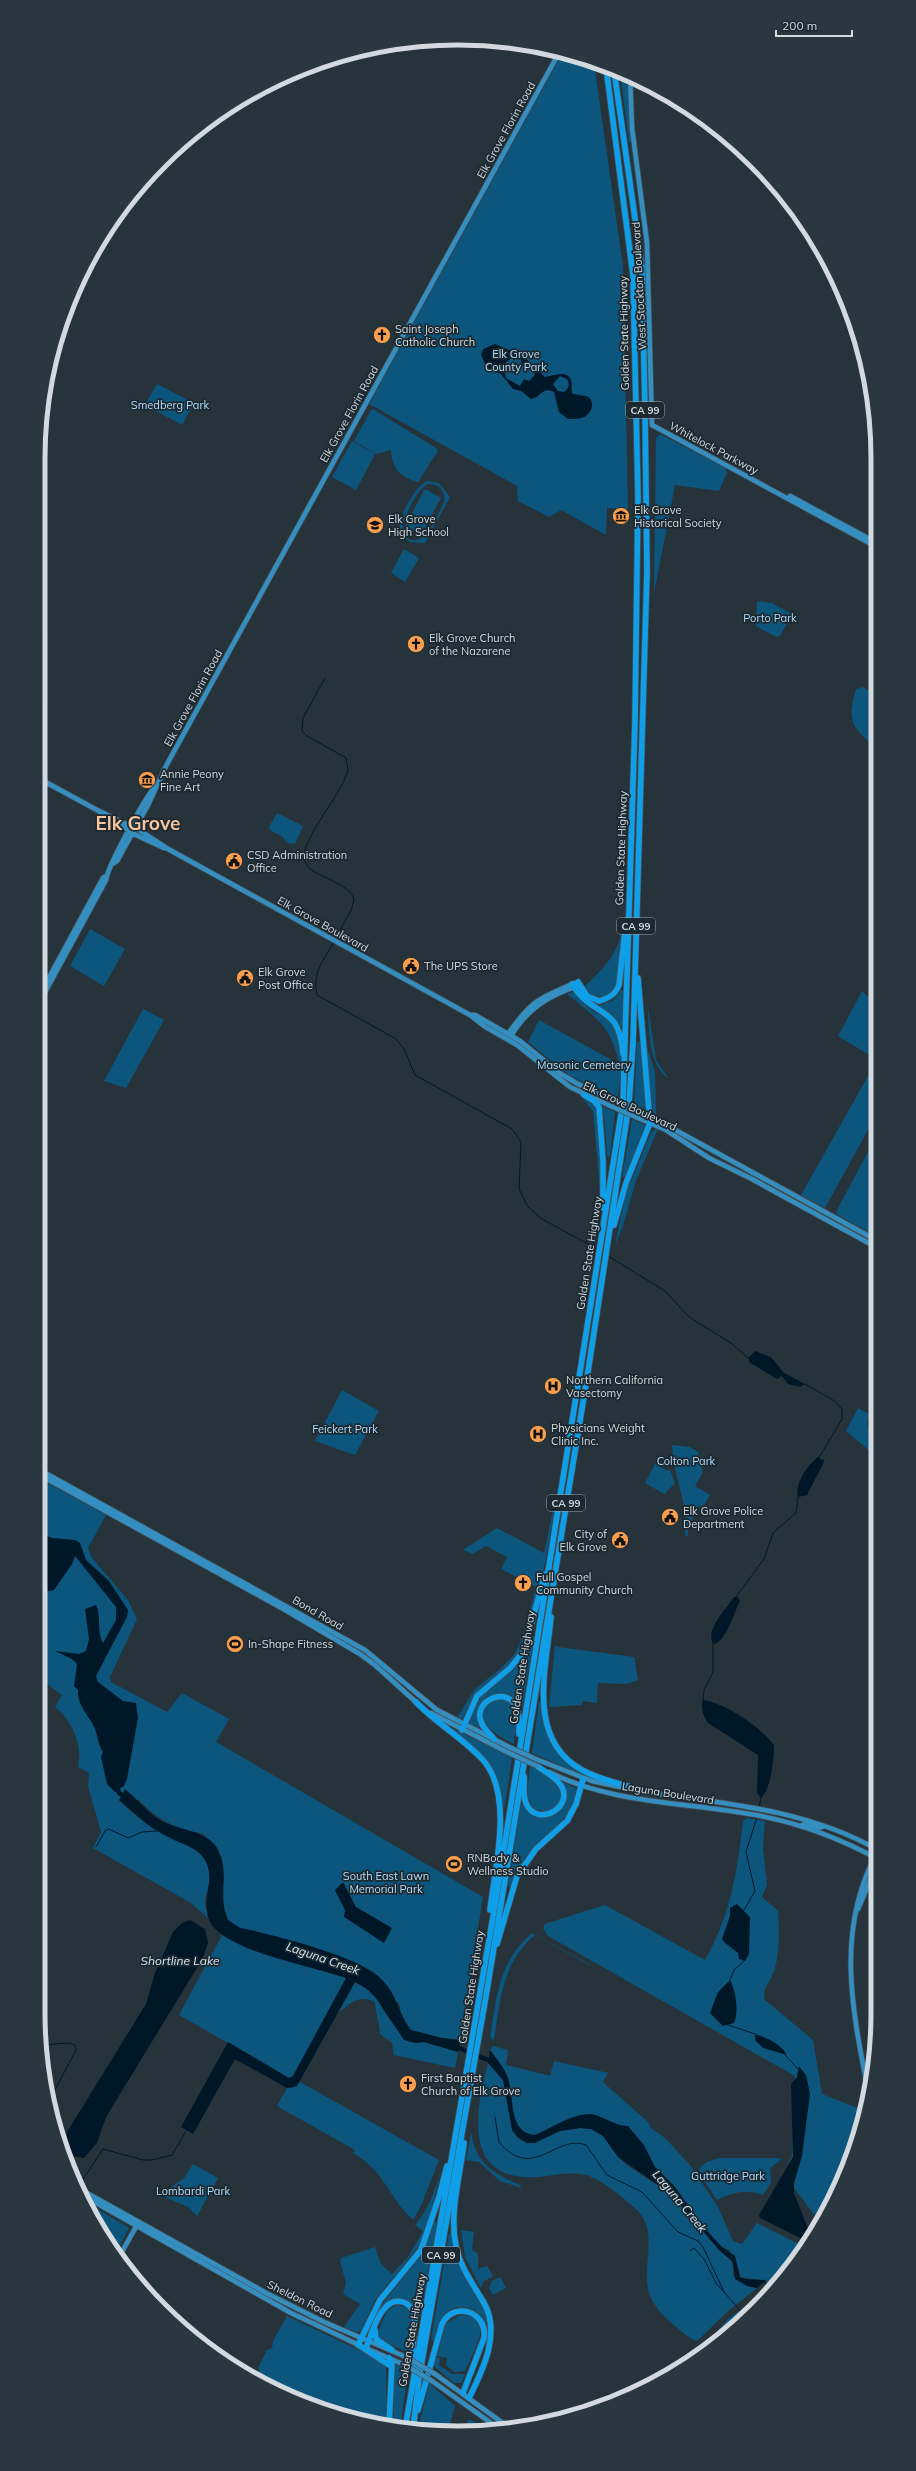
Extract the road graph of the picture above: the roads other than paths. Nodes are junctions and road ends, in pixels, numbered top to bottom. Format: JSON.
{"nodes":[{"id":1,"x":557,"y":57,"type":"edge"},
{"id":2,"x":607,"y":73,"type":"edge"},
{"id":3,"x":615,"y":76,"type":"edge"},
{"id":4,"x":630,"y":83,"type":"edge"},
{"id":5,"x":652,"y":425,"type":"joint"},
{"id":6,"x":768,"y":488,"type":"junction"},
{"id":7,"x":871,"y":540,"type":"edge"},
{"id":8,"x":871,"y":544,"type":"edge"},
{"id":9,"x":45,"y":782,"type":"edge"},
{"id":10,"x":132,"y":829,"type":"junction"},
{"id":11,"x":106,"y":876,"type":"junction"},
{"id":12,"x":630,"y":883,"type":"junction"},
{"id":13,"x":636,"y":938,"type":"junction"},
{"id":14,"x":45,"y":985,"type":"edge"},
{"id":15,"x":576,"y":985,"type":"junction"},
{"id":16,"x":45,"y":992,"type":"edge"},
{"id":17,"x":544,"y":996,"type":"junction"},
{"id":18,"x":536,"y":1006,"type":"junction"},
{"id":19,"x":470,"y":1015,"type":"junction"},
{"id":20,"x":524,"y":1017,"type":"junction"},
{"id":21,"x":510,"y":1035,"type":"junction"},
{"id":22,"x":520,"y":1041,"type":"junction"},
{"id":23,"x":558,"y":1076,"type":"junction"},
{"id":24,"x":624,"y":1080,"type":"junction"},
{"id":25,"x":584,"y":1095,"type":"junction"},
{"id":26,"x":650,"y":1115,"type":"junction"},
{"id":27,"x":650,"y":1123,"type":"junction"},
{"id":28,"x":602,"y":1230,"type":"junction"},
{"id":29,"x":859,"y":1238,"type":"junction"},
{"id":30,"x":871,"y":1238,"type":"edge"},
{"id":31,"x":871,"y":1239,"type":"edge"},
{"id":32,"x":871,"y":1244,"type":"edge"},
{"id":33,"x":608,"y":1247,"type":"junction"},
{"id":34,"x":45,"y":1473,"type":"edge"},
{"id":35,"x":45,"y":1478,"type":"edge"},
{"id":36,"x":552,"y":1551,"type":"junction"},
{"id":37,"x":555,"y":1568,"type":"junction"},
{"id":38,"x":247,"y":1589,"type":"junction"},
{"id":39,"x":261,"y":1591,"type":"junction"},
{"id":40,"x":416,"y":1702,"type":"junction"},
{"id":41,"x":462,"y":1727,"type":"junction"},
{"id":42,"x":494,"y":1739,"type":"junction"},
{"id":43,"x":520,"y":1747,"type":"junction"},
{"id":44,"x":506,"y":1748,"type":"junction"},
{"id":45,"x":538,"y":1763,"type":"junction"},
{"id":46,"x":524,"y":1764,"type":"junction"},
{"id":47,"x":583,"y":1778,"type":"junction"},
{"id":48,"x":581,"y":1785,"type":"junction"},
{"id":49,"x":646,"y":1792,"type":"junction"},
{"id":50,"x":801,"y":1826,"type":"junction"},
{"id":51,"x":824,"y":1826,"type":"junction"},
{"id":52,"x":871,"y":1848,"type":"edge"},
{"id":53,"x":871,"y":1856,"type":"edge"},
{"id":54,"x":871,"y":1875,"type":"edge"},
{"id":55,"x":489,"y":1937,"type":"junction"},
{"id":56,"x":493,"y":1952,"type":"junction"},
{"id":57,"x":475,"y":2041,"type":"junction"},
{"id":58,"x":866,"y":2076,"type":"edge"},
{"id":59,"x":468,"y":2084,"type":"junction"},
{"id":60,"x":469,"y":2093,"type":"junction"},
{"id":61,"x":455,"y":2145,"type":"junction"},
{"id":62,"x":87,"y":2193,"type":"edge"},
{"id":63,"x":89,"y":2199,"type":"edge"},
{"id":64,"x":138,"y":2224,"type":"junction"},
{"id":65,"x":122,"y":2252,"type":"edge"},
{"id":66,"x":376,"y":2326,"type":"junction"},
{"id":67,"x":362,"y":2338,"type":"junction"},
{"id":68,"x":369,"y":2340,"type":"junction"},
{"id":69,"x":361,"y":2346,"type":"junction"},
{"id":70,"x":392,"y":2350,"type":"junction"},
{"id":71,"x":389,"y":2358,"type":"junction"},
{"id":72,"x":391,"y":2374,"type":"junction"},
{"id":73,"x":411,"y":2392,"type":"junction"},
{"id":74,"x":463,"y":2393,"type":"junction"},
{"id":75,"x":469,"y":2398,"type":"junction"},
{"id":76,"x":415,"y":2418,"type":"junction"},
{"id":77,"x":389,"y":2420,"type":"edge"},
{"id":78,"x":406,"y":2422,"type":"edge"},
{"id":79,"x":414,"y":2423,"type":"edge"},
{"id":80,"x":503,"y":2423,"type":"edge"},
{"id":81,"x":493,"y":2424,"type":"edge"}],
"edges":[{"from":1,"to":10,"type":"main road","name":"Elk Grove Florin Road"},
{"from":2,"to":12,"type":"highway","name":"Golden State Highway","number":"CA 99"},
{"from":3,"to":13,"type":"highway","name":"Golden State Highway","number":"CA 99"},
{"from":4,"to":5,"type":"main road","name":"West Stockton Boulevard"},
{"from":5,"to":6,"type":"main road","name":"Whitelock Parkway"},
{"from":6,"to":7,"type":"main road","name":"Whitelock Parkway"},
{"from":6,"to":8,"type":"main road","name":"Whitelock Parkway"},
{"from":9,"to":10,"type":"main road","name":"Elk Grove Boulevard"},
{"from":10,"to":11,"type":"main road","name":"Elk Grove Florin Road"},
{"from":10,"to":19,"type":"main road","name":"Elk Grove Boulevard"},
{"from":11,"to":14,"type":"main road","name":"Elk Grove Florin Road"},
{"from":11,"to":16,"type":"main road","name":"Elk Grove Florin Road"},
{"from":12,"to":15,"type":"highway"},
{"from":12,"to":24,"type":"highway","name":"Golden State Highway","number":"CA 99"},
{"from":13,"to":26,"type":"highway"},
{"from":13,"to":33,"type":"highway","name":"Golden State Highway","number":"CA 99"},
{"from":15,"to":17,"type":"main road"},
{"from":15,"to":18,"type":"main road"},
{"from":15,"to":24,"type":"highway"},
{"from":17,"to":18,"type":"main road"},
{"from":17,"to":21,"type":"main road"},
{"from":18,"to":20,"type":"main road"},
{"from":19,"to":21,"type":"main road","name":"Elk Grove Boulevard"},
{"from":19,"to":23,"type":"main road","name":"Elk Grove Boulevard"},
{"from":20,"to":21,"type":"main road"},
{"from":20,"to":22,"type":"main road"},
{"from":21,"to":22,"type":"main road","name":"Elk Grove Boulevard"},
{"from":22,"to":23,"type":"main road","name":"Elk Grove Boulevard"},
{"from":23,"to":25,"type":"main road","name":"Elk Grove Boulevard"},
{"from":23,"to":26,"type":"main road","name":"Elk Grove Boulevard","bridge":true},
{"from":24,"to":28,"type":"highway","name":"Golden State Highway","number":"CA 99"},
{"from":25,"to":27,"type":"main road","name":"Elk Grove Boulevard","bridge":true},
{"from":25,"to":28,"type":"highway"},
{"from":26,"to":27,"type":"highway"},
{"from":26,"to":30,"type":"main road","name":"Elk Grove Boulevard"},
{"from":27,"to":29,"type":"main road","name":"Elk Grove Boulevard"},
{"from":27,"to":33,"type":"highway"},
{"from":28,"to":36,"type":"highway","name":"Golden State Highway","number":"CA 99"},
{"from":29,"to":31,"type":"main road"},
{"from":29,"to":32,"type":"main road","name":"Elk Grove Boulevard"},
{"from":33,"to":37,"type":"highway","name":"Golden State Highway","number":"CA 99"},
{"from":34,"to":39,"type":"main road","name":"Bond Road"},
{"from":35,"to":38,"type":"main road","name":"Bond Road"},
{"from":36,"to":41,"type":"highway"},
{"from":36,"to":43,"type":"highway","name":"Golden State Highway","number":"CA 99"},
{"from":37,"to":46,"type":"highway","name":"Golden State Highway","number":"CA 99"},
{"from":37,"to":49,"type":"highway"},
{"from":38,"to":39,"type":"main road"},
{"from":38,"to":40,"type":"main road","name":"Bond Road"},
{"from":39,"to":41,"type":"main road","name":"Bond Road"},
{"from":40,"to":41,"type":"main road","name":"Bond Road"},
{"from":40,"to":55,"type":"highway"},
{"from":41,"to":42,"type":"main road","name":"Bond Road"},
{"from":41,"to":44,"type":"main road","name":"Laguna Boulevard"},
{"from":42,"to":43,"type":"highway"},
{"from":42,"to":44,"type":"main road","name":"Bond Road"},
{"from":43,"to":55,"type":"highway","name":"Golden State Highway","number":"CA 99"},
{"from":44,"to":45,"type":"main road","name":"Laguna Boulevard","bridge":true},
{"from":45,"to":46,"type":"highway"},
{"from":45,"to":47,"type":"main road"},
{"from":45,"to":48,"type":"main road","name":"Laguna Boulevard"},
{"from":46,"to":56,"type":"highway","name":"Golden State Highway","number":"CA 99"},
{"from":47,"to":48,"type":"highway"},
{"from":47,"to":49,"type":"main road","name":"Laguna Boulevard"},
{"from":48,"to":50,"type":"main road","name":"Laguna Boulevard"},
{"from":48,"to":56,"type":"highway"},
{"from":49,"to":51,"type":"main road","name":"Laguna Boulevard"},
{"from":50,"to":51,"type":"main road"},
{"from":50,"to":53,"type":"main road","name":"Laguna Boulevard"},
{"from":51,"to":52,"type":"main road","name":"Laguna Boulevard"},
{"from":54,"to":58,"type":"main road"},
{"from":55,"to":57,"type":"highway","name":"Golden State Highway","number":"CA 99"},
{"from":56,"to":57,"type":"highway","name":"Golden State Highway","number":"CA 99"},
{"from":57,"to":59,"type":"highway","name":"Golden State Highway","number":"CA 99"},
{"from":59,"to":60,"type":"highway","name":"Golden State Highway","number":"CA 99"},
{"from":59,"to":61,"type":"highway","name":"Golden State Highway","number":"CA 99"},
{"from":60,"to":75,"type":"highway"},
{"from":60,"to":76,"type":"highway","name":"Golden State Highway","number":"CA 99"},
{"from":61,"to":67,"type":"highway"},
{"from":61,"to":73,"type":"highway","name":"Golden State Highway","number":"CA 99"},
{"from":62,"to":64,"type":"main road","name":"Sheldon Road"},
{"from":63,"to":64,"type":"main road","name":"Sheldon Road"},
{"from":64,"to":65,"type":"main road"},
{"from":64,"to":67,"type":"main road","name":"Sheldon Road"},
{"from":64,"to":69,"type":"main road","name":"Sheldon Road"},
{"from":66,"to":68,"type":"highway"},
{"from":66,"to":70,"type":"highway"},
{"from":66,"to":73,"type":"highway"},
{"from":67,"to":68,"type":"main road","name":"Sheldon Road"},
{"from":67,"to":69,"type":"highway"},
{"from":68,"to":69,"type":"highway"},
{"from":68,"to":70,"type":"main road","name":"Sheldon Road"},
{"from":69,"to":71,"type":"main road","name":"Sheldon Road"},
{"from":69,"to":72,"type":"highway"},
{"from":70,"to":74,"type":"main road","name":"Sheldon Road","bridge":true},
{"from":71,"to":72,"type":"highway"},
{"from":71,"to":81,"type":"main road","name":"Sheldon Road","bridge":true},
{"from":72,"to":77,"type":"highway"},
{"from":73,"to":78,"type":"highway","name":"Golden State Highway","number":"CA 99"},
{"from":74,"to":75,"type":"main road","name":"Sheldon Road"},
{"from":74,"to":76,"type":"highway"},
{"from":75,"to":80,"type":"main road","name":"Sheldon Road"},
{"from":76,"to":79,"type":"highway","name":"Golden State Highway","number":"CA 99"}]}
